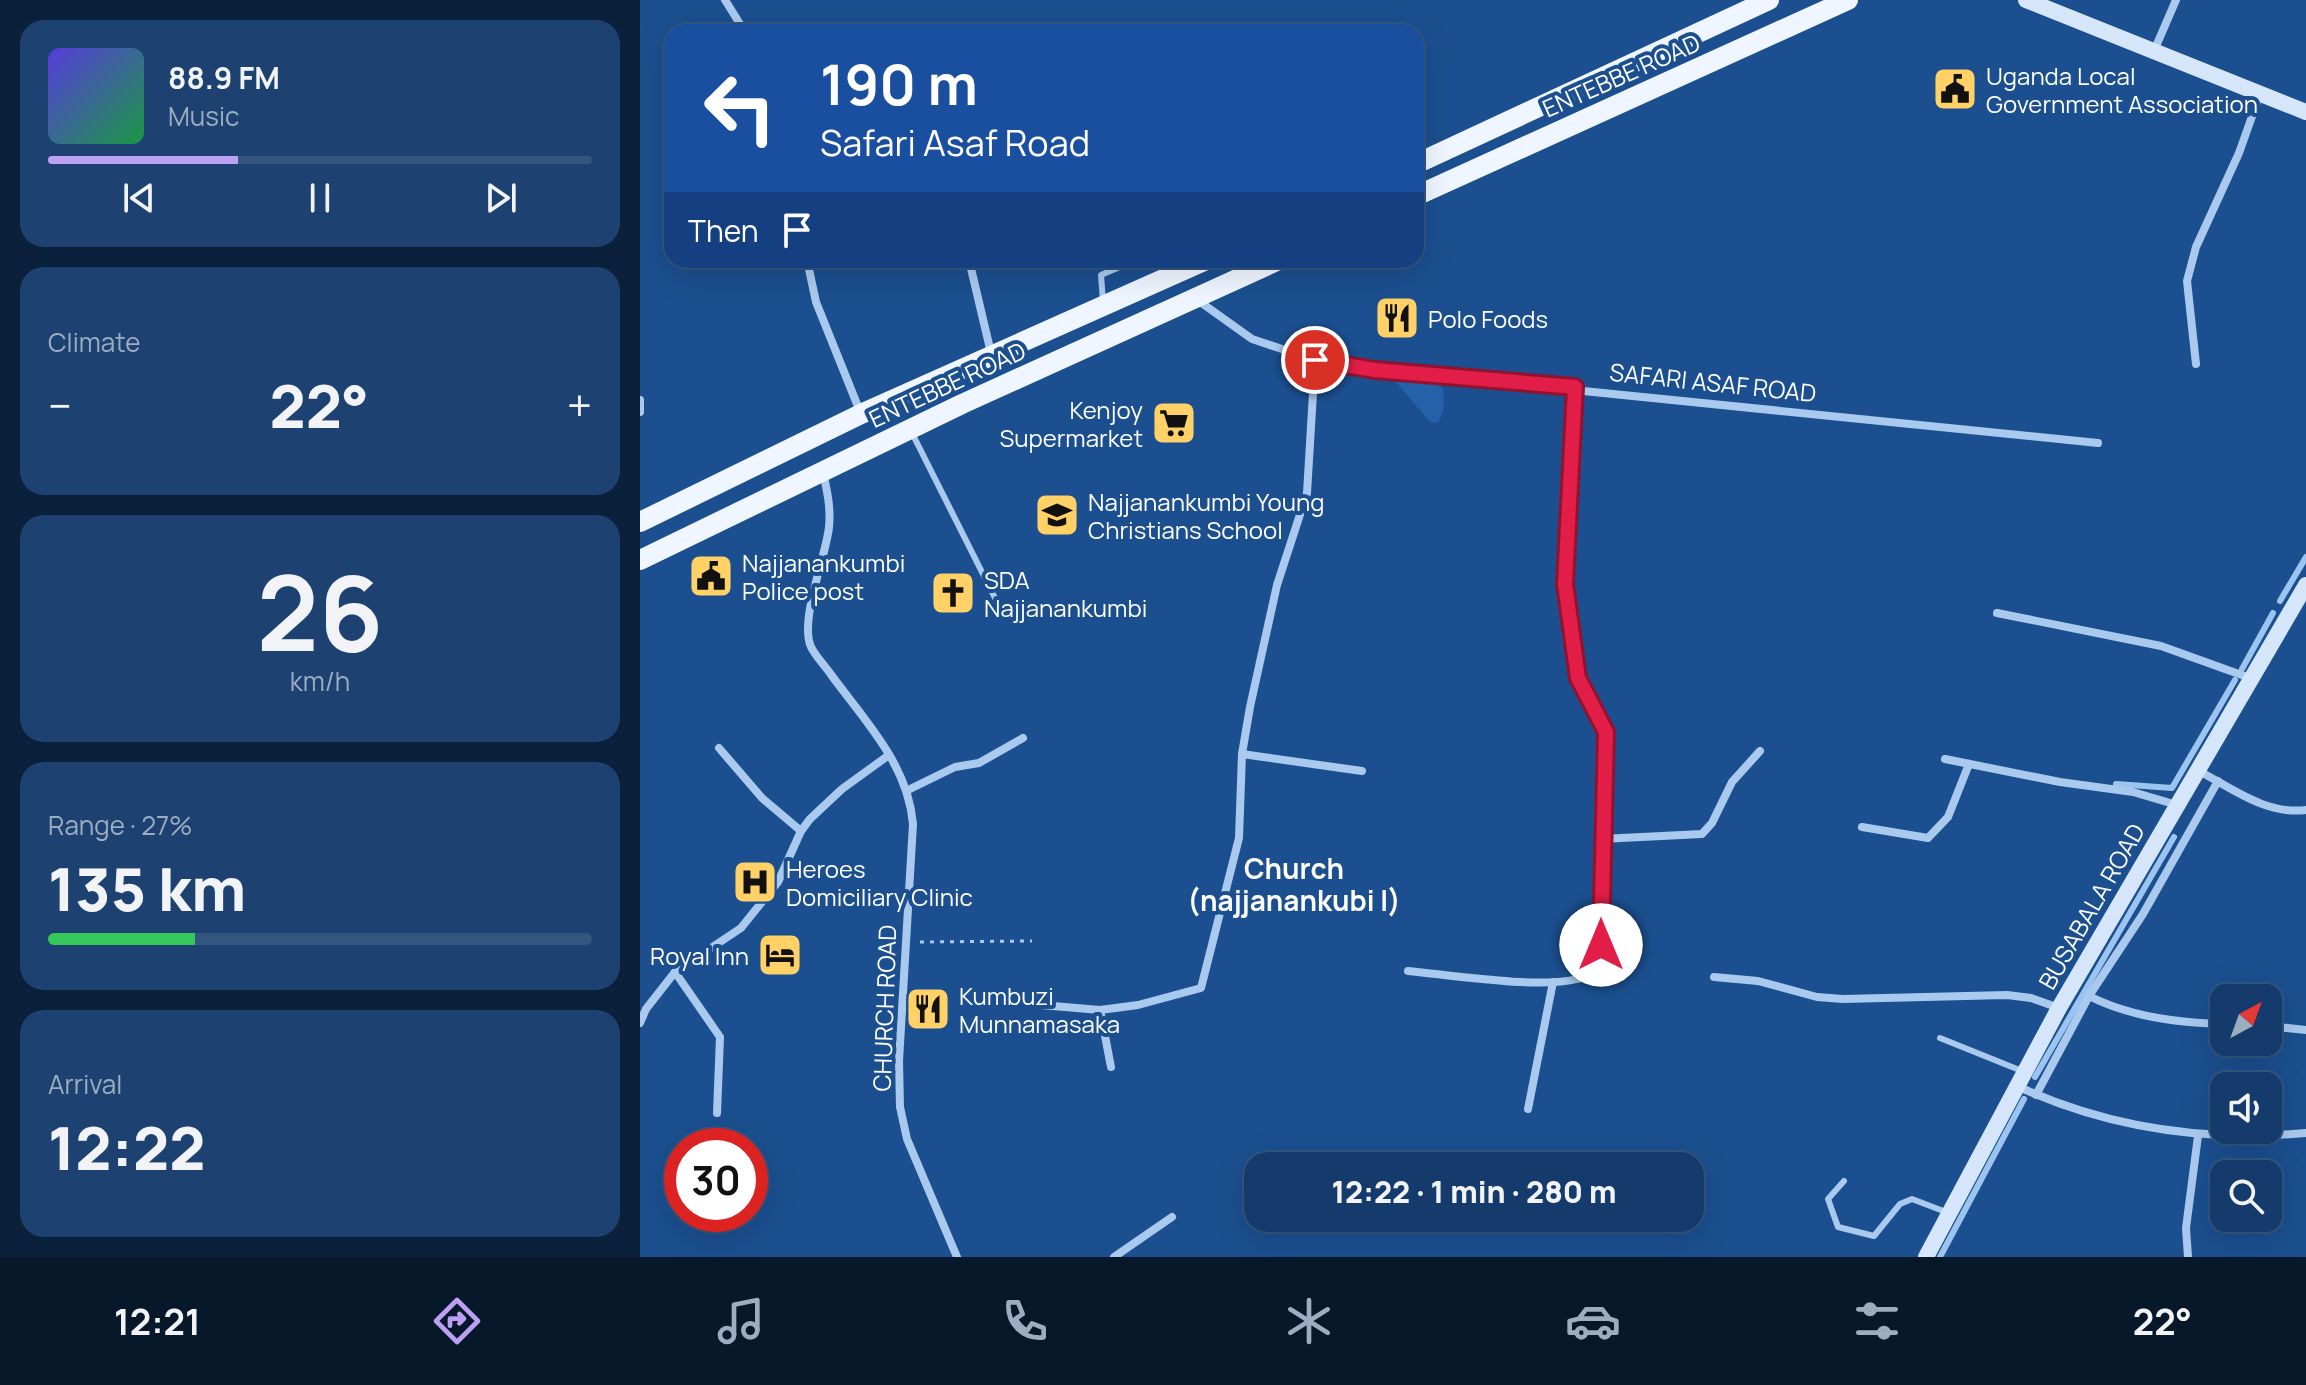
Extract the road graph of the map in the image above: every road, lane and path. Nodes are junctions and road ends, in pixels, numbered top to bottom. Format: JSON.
{"nodes":[{"id":1,"x":725,"y":0,"type":"edge"},
{"id":2,"x":1769,"y":0,"type":"edge"},
{"id":3,"x":1848,"y":0,"type":"edge"},
{"id":4,"x":2026,"y":0,"type":"edge"},
{"id":5,"x":2176,"y":0,"type":"edge"},
{"id":6,"x":740,"y":24,"type":"edge"},
{"id":7,"x":2154,"y":51,"type":"junction"},
{"id":8,"x":2260,"y":93,"type":"junction"},
{"id":9,"x":2306,"y":112,"type":"edge"},
{"id":10,"x":1424,"y":160,"type":"edge"},
{"id":11,"x":1424,"y":192,"type":"edge"},
{"id":12,"x":809,"y":268,"type":"edge"},
{"id":13,"x":971,"y":268,"type":"edge"},
{"id":14,"x":1117,"y":268,"type":"edge"},
{"id":15,"x":1181,"y":268,"type":"edge"},
{"id":16,"x":1262,"y":268,"type":"edge"},
{"id":17,"x":1195,"y":299,"type":"junction"},
{"id":18,"x":1103,"y":307,"type":"junction"},
{"id":19,"x":992,"y":358,"type":"junction"},
{"id":20,"x":1315,"y":360,"type":"junction"},
{"id":21,"x":2196,"y":364,"type":"dead end"},
{"id":22,"x":1575,"y":387,"type":"junction"},
{"id":23,"x":640,"y":400,"type":"edge"},
{"id":24,"x":640,"y":412,"type":"edge"},
{"id":25,"x":861,"y":414,"type":"junction"},
{"id":26,"x":910,"y":430,"type":"junction"},
{"id":27,"x":2098,"y":443,"type":"dead end"},
{"id":28,"x":823,"y":472,"type":"junction"},
{"id":29,"x":640,"y":522,"type":"edge"},
{"id":30,"x":640,"y":560,"type":"edge"},
{"id":31,"x":2306,"y":585,"type":"edge"},
{"id":32,"x":998,"y":604,"type":"dead end"},
{"id":33,"x":1997,"y":613,"type":"dead end"},
{"id":34,"x":2250,"y":678,"type":"junction"},
{"id":35,"x":1023,"y":738,"type":"dead end"},
{"id":36,"x":719,"y":748,"type":"dead end"},
{"id":37,"x":1760,"y":751,"type":"dead end"},
{"id":38,"x":1242,"y":754,"type":"junction"},
{"id":39,"x":889,"y":755,"type":"junction"},
{"id":40,"x":1945,"y":759,"type":"dead end"},
{"id":41,"x":1969,"y":764,"type":"junction"},
{"id":42,"x":2197,"y":769,"type":"junction"},
{"id":43,"x":1362,"y":771,"type":"dead end"},
{"id":44,"x":2218,"y":781,"type":"junction"},
{"id":45,"x":908,"y":790,"type":"junction"},
{"id":46,"x":2178,"y":805,"type":"junction"},
{"id":47,"x":2306,"y":810,"type":"edge"},
{"id":48,"x":1862,"y":827,"type":"dead end"},
{"id":49,"x":801,"y":831,"type":"junction"},
{"id":50,"x":1601,"y":839,"type":"junction"},
{"id":51,"x":905,"y":941,"type":"junction"},
{"id":52,"x":1032,"y":941,"type":"dead end"},
{"id":53,"x":1408,"y":971,"type":"dead end"},
{"id":54,"x":675,"y":972,"type":"junction"},
{"id":55,"x":1714,"y":977,"type":"dead end"},
{"id":56,"x":1553,"y":982,"type":"junction"},
{"id":57,"x":2089,"y":996,"type":"junction"},
{"id":58,"x":1041,"y":1005,"type":"dead end"},
{"id":59,"x":2059,"y":1008,"type":"junction"},
{"id":60,"x":1100,"y":1010,"type":"junction"},
{"id":61,"x":2210,"y":1022,"type":"edge"},
{"id":62,"x":640,"y":1023,"type":"edge"},
{"id":63,"x":2282,"y":1027,"type":"edge"},
{"id":64,"x":2306,"y":1030,"type":"edge"},
{"id":65,"x":1940,"y":1038,"type":"dead end"},
{"id":66,"x":1111,"y":1067,"type":"dead end"},
{"id":67,"x":2020,"y":1079,"type":"junction"},
{"id":68,"x":2036,"y":1095,"type":"junction"},
{"id":69,"x":1528,"y":1109,"type":"dead end"},
{"id":70,"x":717,"y":1113,"type":"dead end"},
{"id":71,"x":2306,"y":1133,"type":"edge"},
{"id":72,"x":2198,"y":1136,"type":"junction"},
{"id":73,"x":1844,"y":1181,"type":"dead end"},
{"id":74,"x":1950,"y":1213,"type":"junction"},
{"id":75,"x":1172,"y":1217,"type":"dead end"},
{"id":76,"x":957,"y":1257,"type":"edge"},
{"id":77,"x":1114,"y":1257,"type":"edge"},
{"id":78,"x":1926,"y":1257,"type":"edge"},
{"id":79,"x":2188,"y":1257,"type":"edge"}],
"edges":[{"from":1,"to":6,"type":"street"},
{"from":2,"to":10,"type":"main road","name":"ENTEBBE ROAD"},
{"from":3,"to":11,"type":"main road","name":"ENTEBBE ROAD"},
{"from":4,"to":7,"type":"street"},
{"from":5,"to":7,"type":"street"},
{"from":7,"to":8,"type":"street"},
{"from":8,"to":9,"type":"street"},
{"from":8,"to":21,"type":"street"},
{"from":12,"to":25,"type":"street"},
{"from":13,"to":19,"type":"street"},
{"from":14,"to":18,"type":"lane"},
{"from":15,"to":18,"type":"main road","name":"ENTEBBE ROAD"},
{"from":16,"to":17,"type":"main road","name":"ENTEBBE ROAD"},
{"from":17,"to":20,"type":"street","name":"SAFARI ASAF ROAD"},
{"from":17,"to":26,"type":"main road","name":"ENTEBBE ROAD"},
{"from":18,"to":19,"type":"main road","name":"ENTEBBE ROAD"},
{"from":19,"to":25,"type":"main road","name":"ENTEBBE ROAD"},
{"from":20,"to":22,"type":"street","name":"SAFARI ASAF ROAD"},
{"from":20,"to":38,"type":"street"},
{"from":22,"to":27,"type":"street","name":"SAFARI ASAF ROAD"},
{"from":22,"to":50,"type":"street"},
{"from":23,"to":24,"type":"street"},
{"from":25,"to":29,"type":"main road","name":"ENTEBBE ROAD"},
{"from":26,"to":28,"type":"main road","name":"ENTEBBE ROAD"},
{"from":26,"to":32,"type":"lane"},
{"from":28,"to":30,"type":"main road","name":"ENTEBBE ROAD"},
{"from":28,"to":39,"type":"street","name":"CHURCH ROAD"},
{"from":31,"to":34,"type":"street","name":"BUSABALA ROAD"},
{"from":33,"to":34,"type":"street"},
{"from":34,"to":42,"type":"street","name":"BUSABALA ROAD"},
{"from":35,"to":45,"type":"street"},
{"from":36,"to":49,"type":"street"},
{"from":37,"to":50,"type":"street"},
{"from":38,"to":43,"type":"street"},
{"from":38,"to":60,"type":"street"},
{"from":39,"to":45,"type":"street","name":"CHURCH ROAD"},
{"from":39,"to":49,"type":"street"},
{"from":40,"to":41,"type":"street"},
{"from":41,"to":46,"type":"street"},
{"from":41,"to":48,"type":"street"},
{"from":42,"to":44,"type":"street"},
{"from":42,"to":46,"type":"street","name":"BUSABALA ROAD"},
{"from":44,"to":47,"type":"street"},
{"from":44,"to":57,"type":"street"},
{"from":45,"to":51,"type":"street","name":"CHURCH ROAD"},
{"from":46,"to":59,"type":"street","name":"BUSABALA ROAD"},
{"from":49,"to":54,"type":"street"},
{"from":50,"to":56,"type":"street"},
{"from":51,"to":52,"type":"path"},
{"from":51,"to":76,"type":"street","name":"CHURCH ROAD"},
{"from":53,"to":56,"type":"street"},
{"from":54,"to":62,"type":"street"},
{"from":54,"to":70,"type":"street"},
{"from":55,"to":59,"type":"street"},
{"from":56,"to":69,"type":"street"},
{"from":57,"to":61,"type":"street"},
{"from":57,"to":68,"type":"street"},
{"from":58,"to":60,"type":"street"},
{"from":59,"to":67,"type":"street","name":"BUSABALA ROAD"},
{"from":60,"to":66,"type":"street"},
{"from":63,"to":64,"type":"street"},
{"from":65,"to":67,"type":"lane"},
{"from":67,"to":68,"type":"street"},
{"from":67,"to":74,"type":"street","name":"BUSABALA ROAD"},
{"from":68,"to":72,"type":"street"},
{"from":71,"to":72,"type":"street"},
{"from":72,"to":79,"type":"street"},
{"from":73,"to":74,"type":"lane"},
{"from":74,"to":78,"type":"street","name":"BUSABALA ROAD"},
{"from":75,"to":77,"type":"street"}]}
